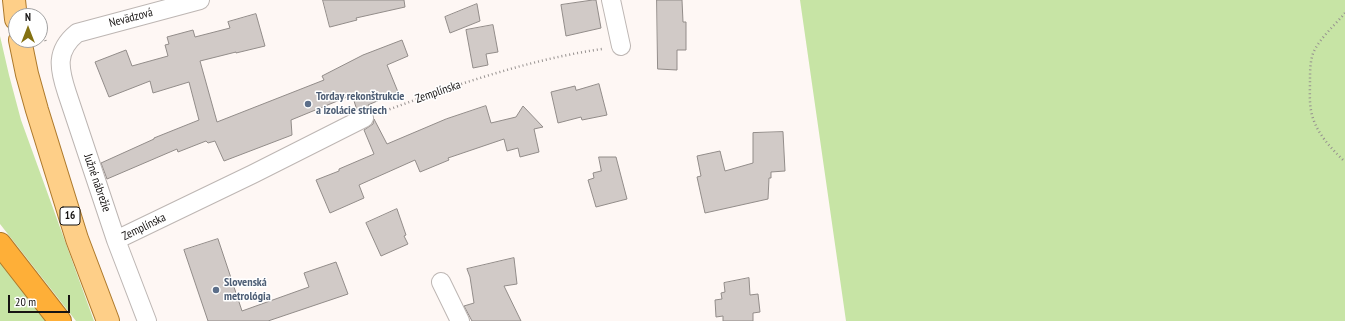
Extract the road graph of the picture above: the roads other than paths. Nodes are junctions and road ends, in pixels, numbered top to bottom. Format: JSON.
{"nodes":[{"id":1,"x":200,"y":0,"type":"edge"},
{"id":2,"x":611,"y":0,"type":"edge"},
{"id":3,"x":66,"y":43,"type":"joint"},
{"id":4,"x":621,"y":46,"type":"road end"},
{"id":5,"x":22,"y":48,"type":"edge"},
{"id":6,"x":364,"y":118,"type":"road end"},
{"id":7,"x":116,"y":240,"type":"junction"},
{"id":8,"x":0,"y":244,"type":"edge"},
{"id":9,"x":440,"y":282,"type":"dead end"},
{"id":10,"x":60,"y":321,"type":"edge"},
{"id":11,"x":108,"y":321,"type":"edge"},
{"id":12,"x":147,"y":321,"type":"edge"},
{"id":13,"x":460,"y":321,"type":"edge"}],
"edges":[{"from":1,"to":3,"type":"street","name":"Nevädzová"},
{"from":2,"to":4,"type":"street"},
{"from":3,"to":7,"type":"street","name":"Južné nábrežie"},
{"from":5,"to":11,"type":"main road","number":"16"},
{"from":6,"to":7,"type":"street","name":"Zemplínska"},
{"from":7,"to":12,"type":"street","name":"Južné nábrežie"},
{"from":8,"to":10,"type":"highway"},
{"from":9,"to":13,"type":"street"}]}
